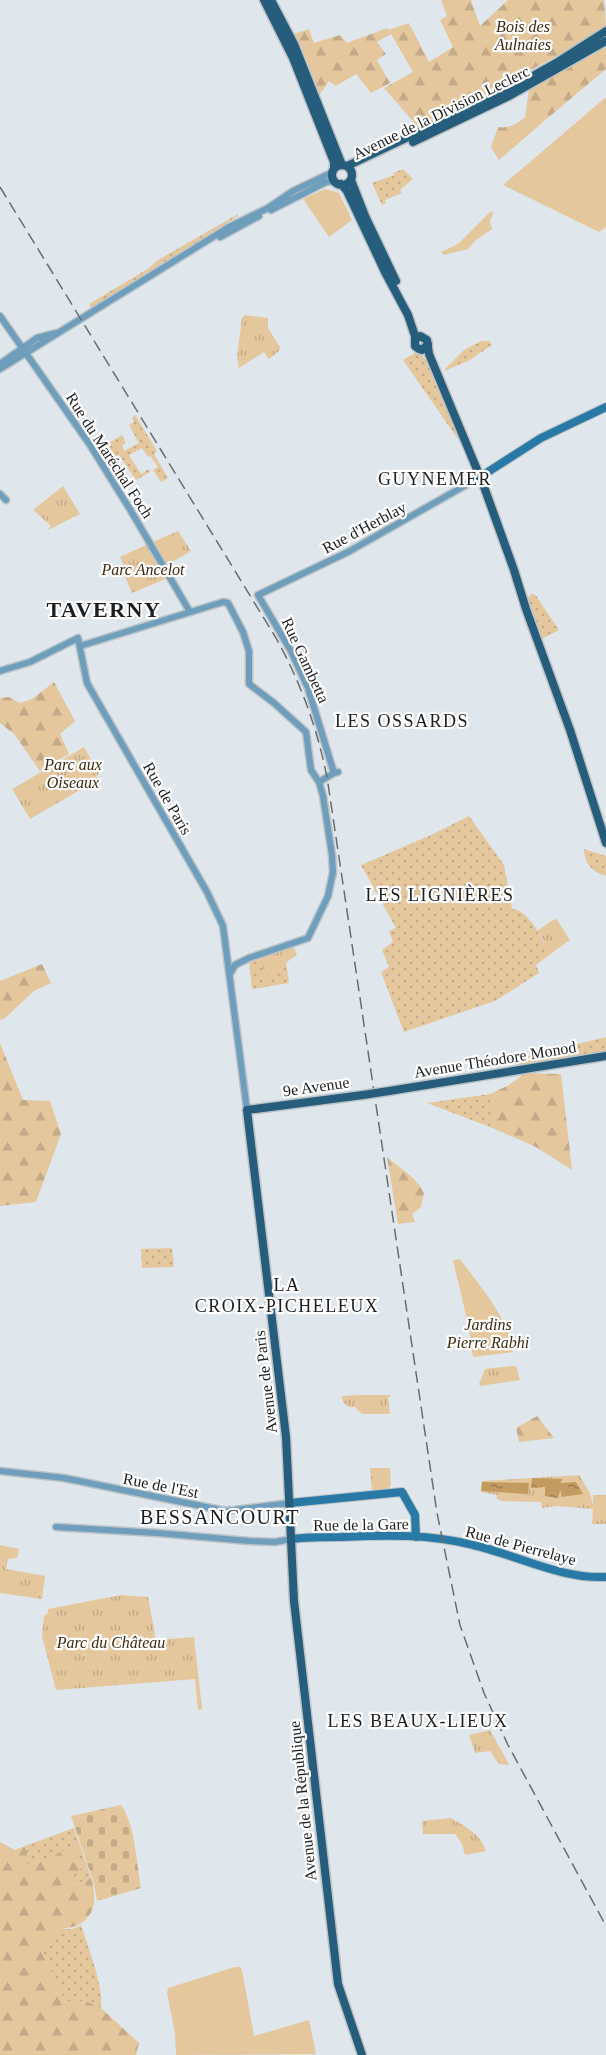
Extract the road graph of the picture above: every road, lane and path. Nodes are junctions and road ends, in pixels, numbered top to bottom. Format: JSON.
{"nodes":[{"id":1,"x":264,"y":0,"type":"edge"},
{"id":2,"x":271,"y":0,"type":"edge"},
{"id":3,"x":606,"y":32,"type":"edge"},
{"id":4,"x":606,"y":40,"type":"edge"},
{"id":5,"x":446,"y":120,"type":"junction"},
{"id":6,"x":333,"y":140,"type":"junction"},
{"id":7,"x":342,"y":174,"type":"junction"},
{"id":8,"x":0,"y":316,"type":"edge"},
{"id":9,"x":24,"y":350,"type":"junction"},
{"id":10,"x":0,"y":364,"type":"edge"},
{"id":11,"x":0,"y":369,"type":"edge"},
{"id":12,"x":606,"y":407,"type":"edge"},
{"id":13,"x":477,"y":478,"type":"junction"},
{"id":14,"x":0,"y":494,"type":"edge"},
{"id":15,"x":6,"y":500,"type":"dead end"},
{"id":16,"x":258,"y":595,"type":"joint"},
{"id":17,"x":190,"y":612,"type":"junction"},
{"id":18,"x":80,"y":646,"type":"junction"},
{"id":19,"x":0,"y":671,"type":"edge"},
{"id":20,"x":319,"y":782,"type":"junction"},
{"id":21,"x":605,"y":841,"type":"edge"},
{"id":22,"x":606,"y":852,"type":"edge"},
{"id":23,"x":227,"y":957,"type":"junction"},
{"id":24,"x":240,"y":962,"type":"junction"},
{"id":25,"x":230,"y":974,"type":"junction"},
{"id":26,"x":239,"y":1044,"type":"joint"},
{"id":27,"x":606,"y":1056,"type":"edge"},
{"id":28,"x":389,"y":1090,"type":"joint"},
{"id":29,"x":247,"y":1110,"type":"junction"},
{"id":30,"x":0,"y":1471,"type":"edge"},
{"id":31,"x":290,"y":1503,"type":"junction"},
{"id":32,"x":56,"y":1527,"type":"dead end"},
{"id":33,"x":416,"y":1537,"type":"junction"},
{"id":34,"x":291,"y":1539,"type":"junction"},
{"id":35,"x":430,"y":1539,"type":"joint"},
{"id":36,"x":606,"y":1577,"type":"edge"},
{"id":37,"x":362,"y":2055,"type":"edge"}],
"edges":[{"from":1,"to":7,"type":"main road"},
{"from":2,"to":6,"type":"main road"},
{"from":3,"to":5,"type":"main road","name":"Avenue de la Division Leclerc"},
{"from":4,"to":7,"type":"main road","name":"Avenue de la Division Leclerc"},
{"from":5,"to":6,"type":"main road"},
{"from":5,"to":7,"type":"main road","name":"Avenue de la Division Leclerc"},
{"from":6,"to":7,"type":"main road"},
{"from":7,"to":9,"type":"street"},
{"from":7,"to":13,"type":"main road"},
{"from":8,"to":9,"type":"street","name":"Rue du Maréchal Foch"},
{"from":9,"to":10,"type":"street"},
{"from":9,"to":11,"type":"street"},
{"from":9,"to":17,"type":"street","name":"Rue du Maréchal Foch"},
{"from":12,"to":13,"type":"main road","name":"Rue d'Herblay"},
{"from":13,"to":16,"type":"street","name":"Rue d'Herblay"},
{"from":13,"to":21,"type":"main road"},
{"from":14,"to":15,"type":"street"},
{"from":16,"to":20,"type":"street","name":"Rue Gambetta"},
{"from":17,"to":18,"type":"street"},
{"from":17,"to":20,"type":"street"},
{"from":18,"to":19,"type":"street","name":"Rue de Paris"},
{"from":18,"to":23,"type":"street","name":"Rue de Paris"},
{"from":20,"to":24,"type":"street"},
{"from":21,"to":22,"type":"main road"},
{"from":23,"to":24,"type":"street"},
{"from":23,"to":25,"type":"street","name":"Rue de Paris"},
{"from":24,"to":25,"type":"street"},
{"from":25,"to":26,"type":"street","name":"Rue de Paris"},
{"from":26,"to":29,"type":"street","name":"Avenue de Paris"},
{"from":27,"to":28,"type":"main road","name":"Avenue Théodore Monod"},
{"from":28,"to":29,"type":"main road","name":"9e Avenue","bridge":true},
{"from":29,"to":31,"type":"main road","name":"Avenue de Paris"},
{"from":30,"to":31,"type":"street","name":"Rue de l'Est"},
{"from":31,"to":33,"type":"main road"},
{"from":31,"to":34,"type":"main road","name":"Avenue de Paris"},
{"from":32,"to":34,"type":"street"},
{"from":33,"to":34,"type":"main road","name":"Rue de la Gare"},
{"from":33,"to":35,"type":"main road","name":"Rue de la Gare"},
{"from":34,"to":37,"type":"main road","name":"Avenue de la République"},
{"from":35,"to":36,"type":"main road","name":"Rue de Pierrelaye"}]}
